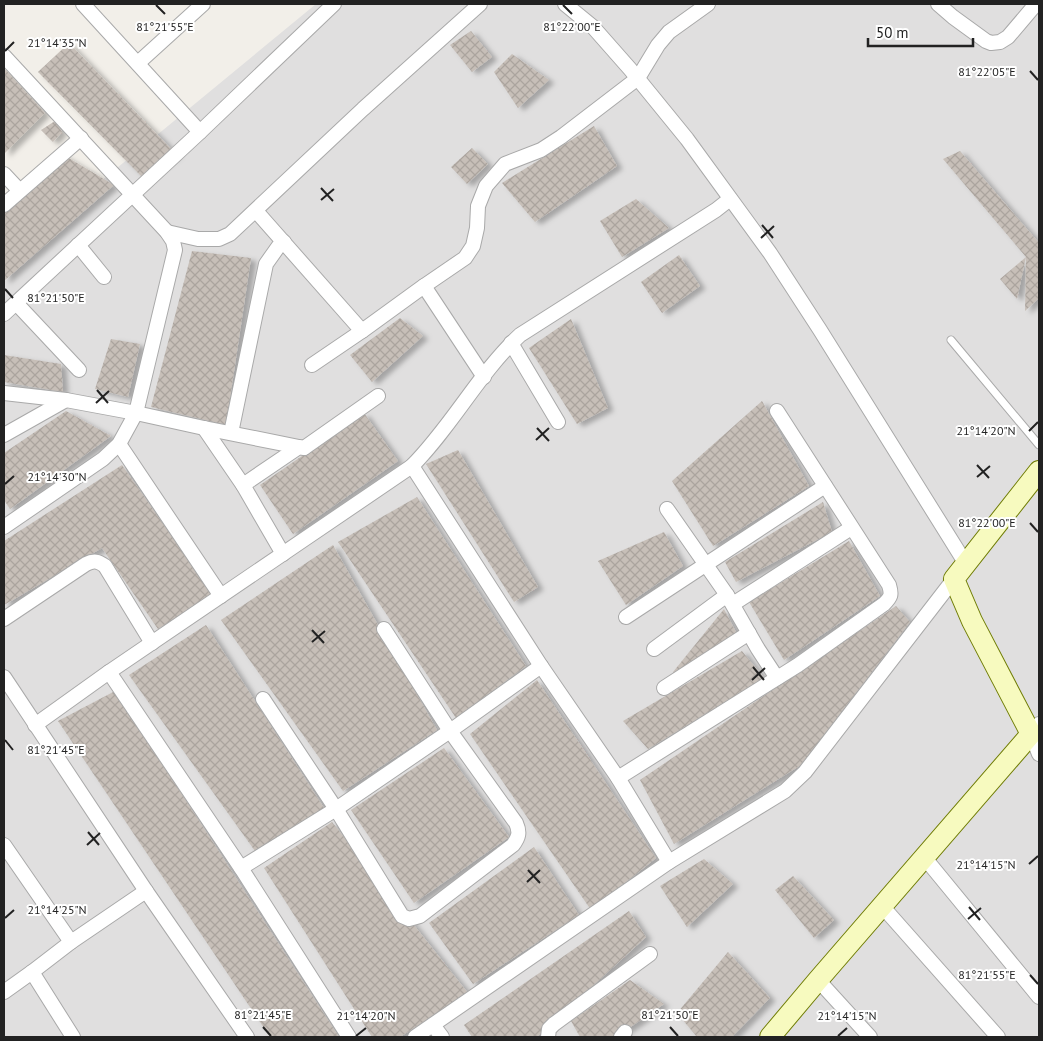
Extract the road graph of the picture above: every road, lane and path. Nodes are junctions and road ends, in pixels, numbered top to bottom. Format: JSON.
{"nodes":[{"id":1,"x":84,"y":4,"type":"edge"},
{"id":2,"x":203,"y":4,"type":"edge"},
{"id":3,"x":334,"y":4,"type":"edge"},
{"id":4,"x":480,"y":4,"type":"edge"},
{"id":5,"x":565,"y":4,"type":"edge"},
{"id":6,"x":708,"y":4,"type":"edge"},
{"id":7,"x":938,"y":4,"type":"edge"},
{"id":8,"x":1036,"y":4,"type":"edge"},
{"id":9,"x":4,"y":56,"type":"edge"},
{"id":10,"x":138,"y":64,"type":"junction"},
{"id":11,"x":638,"y":78,"type":"junction"},
{"id":12,"x":200,"y":132,"type":"junction"},
{"id":13,"x":81,"y":138,"type":"junction"},
{"id":14,"x":4,"y":174,"type":"edge"},
{"id":15,"x":19,"y":190,"type":"junction"},
{"id":16,"x":133,"y":194,"type":"junction"},
{"id":17,"x":730,"y":199,"type":"junction"},
{"id":18,"x":4,"y":205,"type":"edge"},
{"id":19,"x":256,"y":210,"type":"junction"},
{"id":20,"x":167,"y":232,"type":"junction"},
{"id":21,"x":284,"y":242,"type":"junction"},
{"id":22,"x":78,"y":245,"type":"junction"},
{"id":23,"x":104,"y":277,"type":"dead end"},
{"id":24,"x":424,"y":286,"type":"junction"},
{"id":25,"x":16,"y":303,"type":"junction"},
{"id":26,"x":4,"y":314,"type":"edge"},
{"id":27,"x":362,"y":331,"type":"junction"},
{"id":28,"x":951,"y":340,"type":"dead end"},
{"id":29,"x":511,"y":343,"type":"junction"},
{"id":30,"x":312,"y":365,"type":"dead end"},
{"id":31,"x":79,"y":370,"type":"dead end"},
{"id":32,"x":484,"y":377,"type":"junction"},
{"id":33,"x":4,"y":393,"type":"edge"},
{"id":34,"x":378,"y":396,"type":"dead end"},
{"id":35,"x":66,"y":400,"type":"junction"},
{"id":36,"x":777,"y":411,"type":"dead end"},
{"id":37,"x":136,"y":413,"type":"junction"},
{"id":38,"x":558,"y":422,"type":"dead end"},
{"id":39,"x":204,"y":428,"type":"junction"},
{"id":40,"x":231,"y":433,"type":"junction"},
{"id":41,"x":4,"y":435,"type":"edge"},
{"id":42,"x":119,"y":444,"type":"junction"},
{"id":43,"x":1039,"y":444,"type":"edge"},
{"id":44,"x":304,"y":448,"type":"junction"},
{"id":45,"x":412,"y":466,"type":"junction"},
{"id":46,"x":1039,"y":471,"type":"edge"},
{"id":47,"x":243,"y":484,"type":"junction"},
{"id":48,"x":825,"y":486,"type":"junction"},
{"id":49,"x":667,"y":509,"type":"dead end"},
{"id":50,"x":4,"y":527,"type":"edge"},
{"id":51,"x":851,"y":528,"type":"junction"},
{"id":52,"x":283,"y":554,"type":"junction"},
{"id":53,"x":706,"y":564,"type":"junction"},
{"id":54,"x":960,"y":571,"type":"junction"},
{"id":55,"x":221,"y":596,"type":"junction"},
{"id":56,"x":730,"y":600,"type":"junction"},
{"id":57,"x":626,"y":617,"type":"dead end"},
{"id":58,"x":4,"y":620,"type":"edge"},
{"id":59,"x":384,"y":629,"type":"dead end"},
{"id":60,"x":749,"y":633,"type":"junction"},
{"id":61,"x":152,"y":642,"type":"junction"},
{"id":62,"x":654,"y":649,"type":"dead end"},
{"id":63,"x":540,"y":666,"type":"junction"},
{"id":64,"x":109,"y":672,"type":"junction"},
{"id":65,"x":4,"y":677,"type":"edge"},
{"id":66,"x":777,"y":678,"type":"junction"},
{"id":67,"x":664,"y":688,"type":"dead end"},
{"id":68,"x":263,"y":699,"type":"dead end"},
{"id":69,"x":35,"y":725,"type":"junction"},
{"id":70,"x":1035,"y":729,"type":"edge"},
{"id":71,"x":450,"y":731,"type":"junction"},
{"id":72,"x":1039,"y":754,"type":"edge"},
{"id":73,"x":618,"y":778,"type":"junction"},
{"id":74,"x":336,"y":809,"type":"junction"},
{"id":75,"x":4,"y":845,"type":"edge"},
{"id":76,"x":924,"y":857,"type":"junction"},
{"id":77,"x":669,"y":862,"type":"junction"},
{"id":78,"x":241,"y":868,"type":"junction"},
{"id":79,"x":146,"y":891,"type":"junction"},
{"id":80,"x":882,"y":906,"type":"junction"},
{"id":81,"x":71,"y":942,"type":"junction"},
{"id":82,"x":650,"y":954,"type":"dead end"},
{"id":83,"x":32,"y":972,"type":"junction"},
{"id":84,"x":818,"y":980,"type":"junction"},
{"id":85,"x":4,"y":990,"type":"edge"},
{"id":86,"x":1039,"y":997,"type":"edge"},
{"id":87,"x":433,"y":1025,"type":"junction"},
{"id":88,"x":73,"y":1037,"type":"edge"},
{"id":89,"x":246,"y":1037,"type":"edge"},
{"id":90,"x":349,"y":1037,"type":"edge"},
{"id":91,"x":415,"y":1037,"type":"edge"},
{"id":92,"x":442,"y":1037,"type":"edge"},
{"id":93,"x":548,"y":1037,"type":"edge"},
{"id":94,"x":770,"y":1037,"type":"edge"},
{"id":95,"x":870,"y":1037,"type":"edge"},
{"id":96,"x":998,"y":1037,"type":"edge"}],
"edges":[{"from":1,"to":10,"type":"street"},
{"from":2,"to":10,"type":"street"},
{"from":3,"to":12,"type":"street"},
{"from":4,"to":19,"type":"street"},
{"from":5,"to":11,"type":"street"},
{"from":6,"to":11,"type":"street"},
{"from":7,"to":8,"type":"street"},
{"from":9,"to":13,"type":"street"},
{"from":10,"to":12,"type":"street"},
{"from":11,"to":17,"type":"street"},
{"from":11,"to":24,"type":"street"},
{"from":12,"to":16,"type":"street"},
{"from":13,"to":15,"type":"street"},
{"from":13,"to":16,"type":"street"},
{"from":14,"to":15,"type":"street"},
{"from":15,"to":18,"type":"street"},
{"from":16,"to":20,"type":"street"},
{"from":16,"to":22,"type":"street"},
{"from":17,"to":29,"type":"street"},
{"from":17,"to":54,"type":"street"},
{"from":19,"to":20,"type":"street"},
{"from":19,"to":21,"type":"street"},
{"from":20,"to":37,"type":"street"},
{"from":21,"to":27,"type":"street"},
{"from":21,"to":40,"type":"street"},
{"from":22,"to":23,"type":"street"},
{"from":22,"to":25,"type":"street"},
{"from":24,"to":27,"type":"street"},
{"from":24,"to":32,"type":"street"},
{"from":25,"to":26,"type":"street"},
{"from":25,"to":31,"type":"street"},
{"from":27,"to":30,"type":"street"},
{"from":28,"to":43,"type":"lane"},
{"from":29,"to":32,"type":"street"},
{"from":29,"to":38,"type":"street"},
{"from":32,"to":45,"type":"street"},
{"from":33,"to":35,"type":"street"},
{"from":34,"to":44,"type":"street"},
{"from":35,"to":37,"type":"street"},
{"from":35,"to":41,"type":"street"},
{"from":36,"to":48,"type":"street"},
{"from":37,"to":39,"type":"street"},
{"from":37,"to":42,"type":"street"},
{"from":39,"to":40,"type":"street"},
{"from":39,"to":47,"type":"street"},
{"from":40,"to":44,"type":"street"},
{"from":42,"to":50,"type":"street"},
{"from":42,"to":55,"type":"street"},
{"from":44,"to":47,"type":"street"},
{"from":45,"to":52,"type":"street"},
{"from":45,"to":63,"type":"street"},
{"from":46,"to":54,"type":"main road"},
{"from":47,"to":52,"type":"street"},
{"from":48,"to":51,"type":"street"},
{"from":48,"to":53,"type":"street"},
{"from":49,"to":53,"type":"street"},
{"from":51,"to":56,"type":"street"},
{"from":51,"to":66,"type":"street"},
{"from":52,"to":55,"type":"street"},
{"from":53,"to":56,"type":"street"},
{"from":53,"to":57,"type":"street"},
{"from":54,"to":70,"type":"main road"},
{"from":54,"to":77,"type":"street"},
{"from":55,"to":61,"type":"street"},
{"from":56,"to":60,"type":"street"},
{"from":56,"to":62,"type":"street"},
{"from":58,"to":61,"type":"street"},
{"from":59,"to":71,"type":"street"},
{"from":60,"to":66,"type":"street"},
{"from":60,"to":67,"type":"street"},
{"from":61,"to":64,"type":"street"},
{"from":63,"to":71,"type":"street"},
{"from":63,"to":73,"type":"street"},
{"from":64,"to":69,"type":"street"},
{"from":64,"to":78,"type":"street"},
{"from":65,"to":69,"type":"street"},
{"from":66,"to":73,"type":"street"},
{"from":68,"to":74,"type":"street"},
{"from":69,"to":79,"type":"street"},
{"from":70,"to":72,"type":"street"},
{"from":70,"to":76,"type":"main road"},
{"from":71,"to":74,"type":"street"},
{"from":71,"to":74,"type":"street"},
{"from":73,"to":77,"type":"street"},
{"from":74,"to":78,"type":"street"},
{"from":75,"to":81,"type":"street"},
{"from":76,"to":80,"type":"main road"},
{"from":76,"to":86,"type":"street"},
{"from":77,"to":87,"type":"street"},
{"from":78,"to":90,"type":"street"},
{"from":79,"to":81,"type":"street"},
{"from":79,"to":89,"type":"street"},
{"from":80,"to":84,"type":"main road"},
{"from":80,"to":96,"type":"street"},
{"from":81,"to":83,"type":"street"},
{"from":82,"to":93,"type":"street"},
{"from":83,"to":85,"type":"street"},
{"from":83,"to":88,"type":"street"},
{"from":84,"to":94,"type":"main road"},
{"from":84,"to":95,"type":"street"},
{"from":87,"to":91,"type":"street"},
{"from":87,"to":92,"type":"street"}]}
